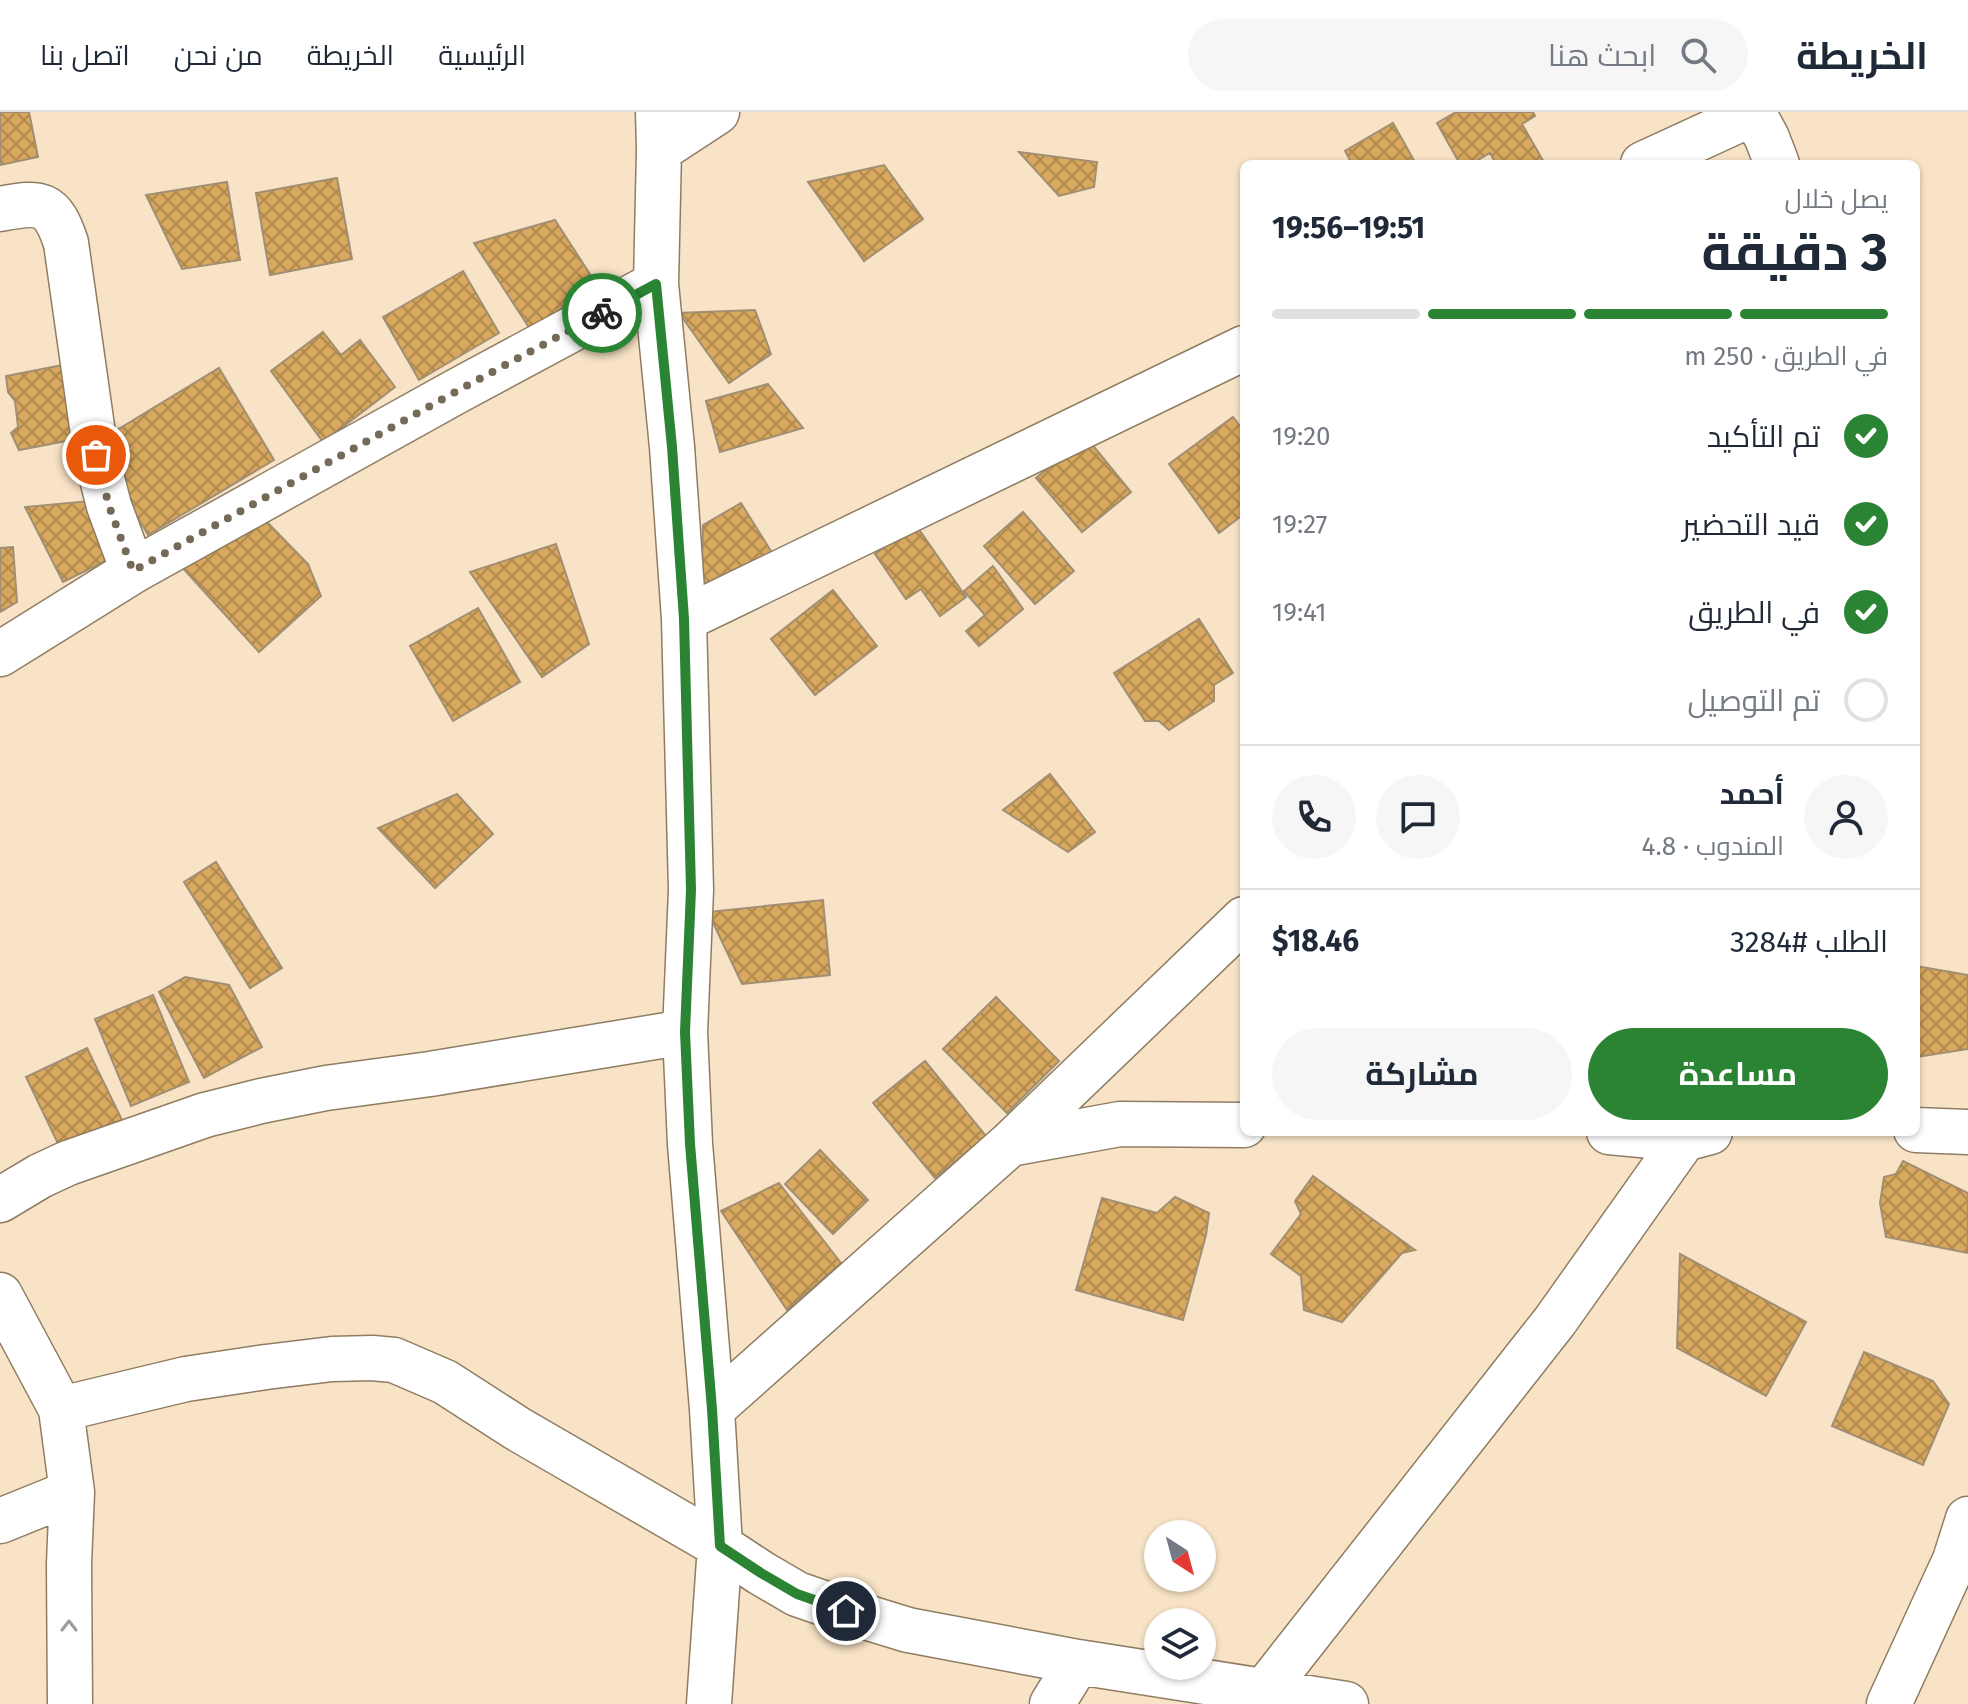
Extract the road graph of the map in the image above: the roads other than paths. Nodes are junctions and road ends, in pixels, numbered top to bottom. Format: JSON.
{"nodes":[{"id":1,"x":717,"y":112,"type":"edge"},
{"id":2,"x":1754,"y":113,"type":"edge"},
{"id":3,"x":659,"y":131,"type":"edge"},
{"id":4,"x":1652,"y":160,"type":"edge"},
{"id":5,"x":1775,"y":160,"type":"edge"},
{"id":6,"x":0,"y":209,"type":"edge"},
{"id":7,"x":656,"y":284,"type":"junction"},
{"id":8,"x":1240,"y":350,"type":"edge"},
{"id":9,"x":133,"y":571,"type":"junction"},
{"id":10,"x":684,"y":619,"type":"junction"},
{"id":11,"x":0,"y":654,"type":"edge"},
{"id":12,"x":1240,"y":923,"type":"edge"},
{"id":13,"x":685,"y":1032,"type":"junction"},
{"id":14,"x":1240,"y":1125,"type":"edge"},
{"id":15,"x":1920,"y":1130,"type":"edge"},
{"id":16,"x":1968,"y":1132,"type":"edge"},
{"id":17,"x":1697,"y":1136,"type":"edge"},
{"id":18,"x":1010,"y":1144,"type":"junction"},
{"id":19,"x":0,"y":1200,"type":"edge"},
{"id":20,"x":0,"y":1295,"type":"edge"},
{"id":21,"x":61,"y":1409,"type":"junction"},
{"id":22,"x":712,"y":1409,"type":"junction"},
{"id":23,"x":72,"y":1492,"type":"junction"},
{"id":24,"x":1968,"y":1519,"type":"edge"},
{"id":25,"x":0,"y":1521,"type":"edge"},
{"id":26,"x":720,"y":1546,"type":"junction"},
{"id":27,"x":1078,"y":1662,"type":"junction"},
{"id":28,"x":1265,"y":1690,"type":"junction"},
{"id":29,"x":70,"y":1704,"type":"edge"},
{"id":30,"x":709,"y":1704,"type":"edge"},
{"id":31,"x":1052,"y":1704,"type":"edge"},
{"id":32,"x":1346,"y":1704,"type":"edge"},
{"id":33,"x":1889,"y":1704,"type":"edge"}],
"edges":[{"from":1,"to":3,"type":"street"},
{"from":2,"to":4,"type":"street"},
{"from":2,"to":5,"type":"street"},
{"from":3,"to":7,"type":"street"},
{"from":6,"to":9,"type":"street"},
{"from":7,"to":9,"type":"street"},
{"from":7,"to":10,"type":"street"},
{"from":8,"to":10,"type":"street"},
{"from":9,"to":11,"type":"street"},
{"from":10,"to":13,"type":"street"},
{"from":12,"to":18,"type":"street"},
{"from":13,"to":19,"type":"street"},
{"from":13,"to":22,"type":"street"},
{"from":14,"to":18,"type":"street"},
{"from":15,"to":16,"type":"street"},
{"from":17,"to":28,"type":"street"},
{"from":18,"to":22,"type":"street"},
{"from":20,"to":21,"type":"street"},
{"from":21,"to":23,"type":"street"},
{"from":21,"to":26,"type":"street"},
{"from":22,"to":26,"type":"street"},
{"from":23,"to":25,"type":"street"},
{"from":29,"to":23,"type":"street","one_way":true},
{"from":24,"to":33,"type":"street"},
{"from":26,"to":27,"type":"street"},
{"from":26,"to":30,"type":"street"},
{"from":27,"to":28,"type":"street"},
{"from":27,"to":31,"type":"street"},
{"from":28,"to":32,"type":"street"}]}
